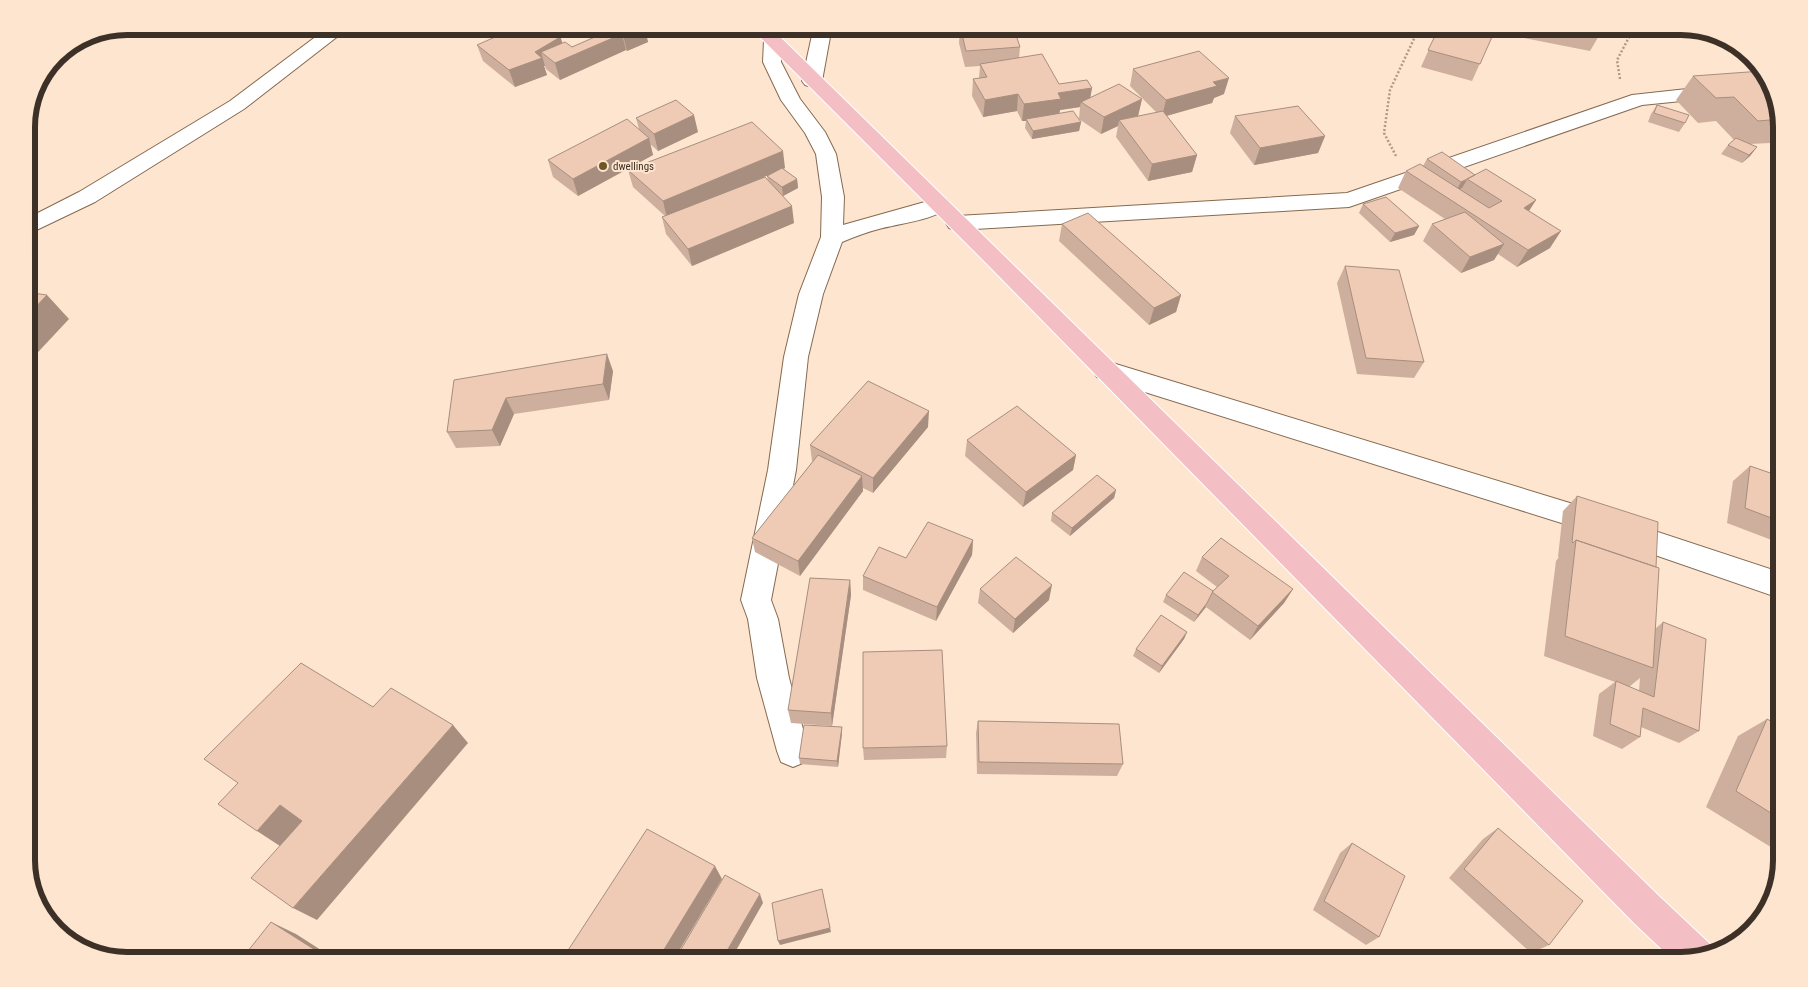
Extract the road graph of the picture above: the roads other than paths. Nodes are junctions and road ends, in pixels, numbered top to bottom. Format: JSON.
{"nodes":[{"id":1,"x":330,"y":35,"type":"edge"},
{"id":2,"x":765,"y":35,"type":"edge"},
{"id":3,"x":767,"y":35,"type":"edge"},
{"id":4,"x":821,"y":35,"type":"edge"},
{"id":5,"x":812,"y":81,"type":"junction"},
{"id":6,"x":1764,"y":87,"type":"edge"},
{"id":7,"x":948,"y":214,"type":"junction"},
{"id":8,"x":35,"y":224,"type":"edge"},
{"id":9,"x":832,"y":237,"type":"junction"},
{"id":10,"x":1106,"y":370,"type":"junction"},
{"id":11,"x":1773,"y":583,"type":"edge"},
{"id":12,"x":793,"y":751,"type":"dead end"},
{"id":13,"x":1691,"y":951,"type":"edge"}],
"edges":[{"from":1,"to":8,"type":"street"},
{"from":2,"to":9,"type":"street"},
{"from":3,"to":5,"type":"main road"},
{"from":4,"to":5,"type":"street"},
{"from":5,"to":7,"type":"main road"},
{"from":6,"to":7,"type":"street"},
{"from":7,"to":9,"type":"street"},
{"from":7,"to":10,"type":"main road"},
{"from":9,"to":12,"type":"street"},
{"from":10,"to":11,"type":"street"},
{"from":10,"to":13,"type":"main road"}]}
